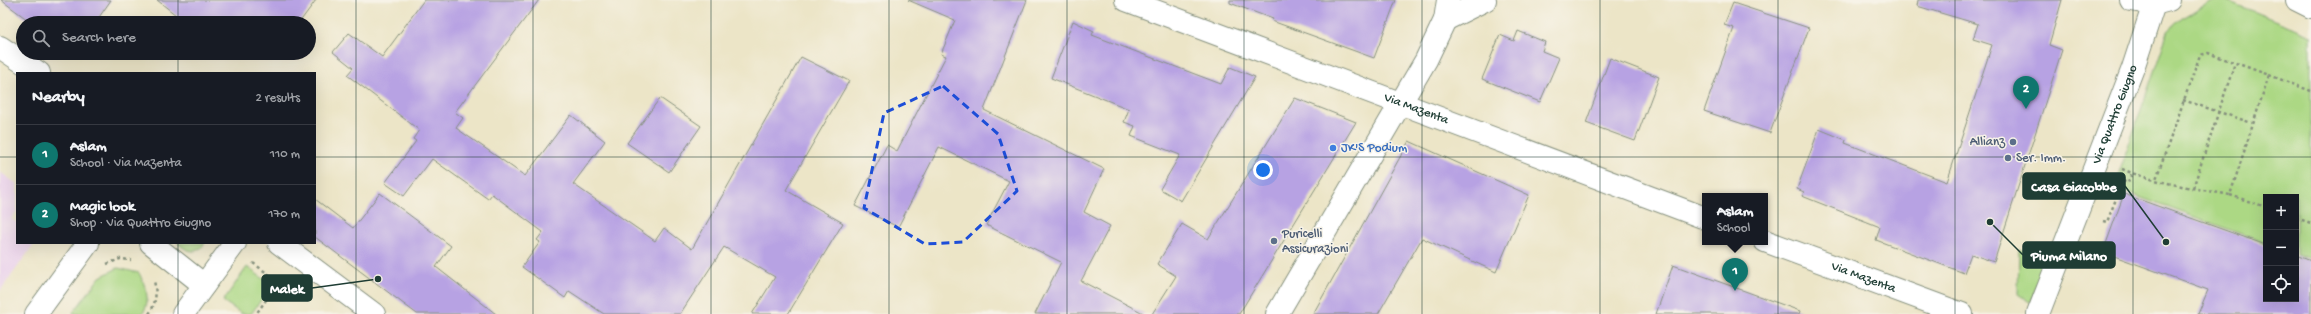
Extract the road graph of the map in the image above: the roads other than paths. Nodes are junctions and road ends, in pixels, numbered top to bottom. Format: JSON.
{"nodes":[{"id":1,"x":1126,"y":0,"type":"edge"},
{"id":2,"x":1485,"y":0,"type":"edge"},
{"id":3,"x":2131,"y":0,"type":"edge"},
{"id":4,"x":2297,"y":0,"type":"edge"},
{"id":5,"x":2161,"y":2,"type":"edge"},
{"id":6,"x":2311,"y":7,"type":"edge"},
{"id":7,"x":1447,"y":10,"type":"edge"},
{"id":8,"x":0,"y":47,"type":"edge"},
{"id":9,"x":16,"y":57,"type":"edge"},
{"id":10,"x":20,"y":60,"type":"edge"},
{"id":11,"x":38,"y":72,"type":"edge"},
{"id":12,"x":1402,"y":103,"type":"junction"},
{"id":13,"x":1702,"y":217,"type":"edge"},
{"id":14,"x":1768,"y":242,"type":"edge"},
{"id":15,"x":87,"y":244,"type":"edge"},
{"id":16,"x":152,"y":244,"type":"edge"},
{"id":17,"x":279,"y":244,"type":"edge"},
{"id":18,"x":234,"y":245,"type":"edge"},
{"id":19,"x":204,"y":285,"type":"junction"},
{"id":20,"x":36,"y":314,"type":"edge"},
{"id":21,"x":183,"y":314,"type":"edge"},
{"id":22,"x":374,"y":314,"type":"edge"},
{"id":23,"x":1277,"y":314,"type":"edge"},
{"id":24,"x":1962,"y":314,"type":"edge"},
{"id":25,"x":2038,"y":314,"type":"edge"}],
"edges":[{"from":1,"to":12,"type":"street","name":"Via Mazenta"},
{"from":2,"to":7,"type":"street"},
{"from":3,"to":5,"type":"street"},
{"from":4,"to":6,"type":"street"},
{"from":5,"to":25,"type":"street","name":"Via Quattro Giugno"},
{"from":7,"to":12,"type":"street"},
{"from":8,"to":9,"type":"street"},
{"from":10,"to":11,"type":"street"},
{"from":12,"to":13,"type":"street","name":"Via Mazenta"},
{"from":12,"to":23,"type":"street"},
{"from":14,"to":24,"type":"street","name":"Via Mazenta"},
{"from":15,"to":20,"type":"street"},
{"from":16,"to":19,"type":"street"},
{"from":17,"to":22,"type":"street"},
{"from":18,"to":19,"type":"street"},
{"from":19,"to":21,"type":"street"}]}
